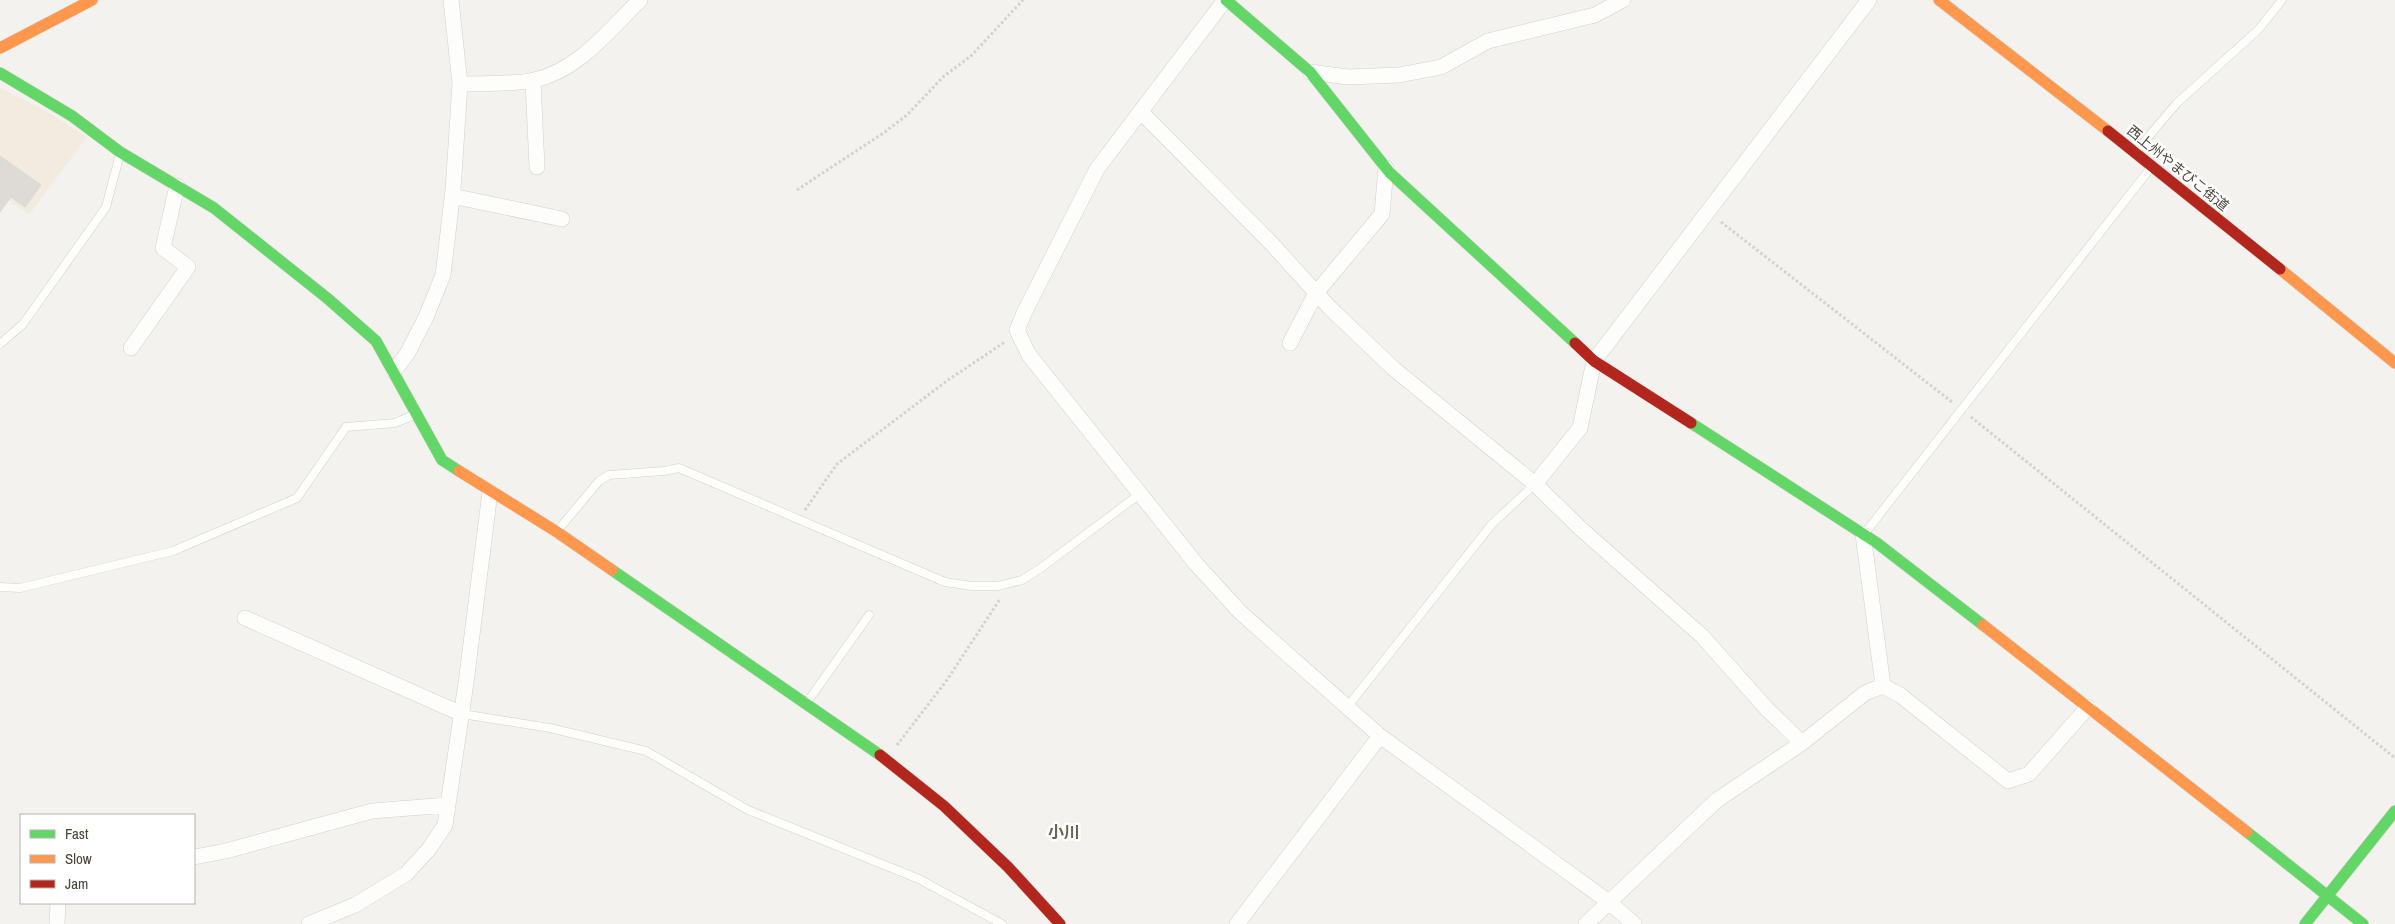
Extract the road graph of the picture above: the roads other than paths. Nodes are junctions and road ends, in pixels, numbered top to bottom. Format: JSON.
{"nodes":[{"id":1,"x":92,"y":0,"type":"edge"},
{"id":2,"x":451,"y":0,"type":"edge"},
{"id":3,"x":640,"y":0,"type":"edge"},
{"id":4,"x":1226,"y":0,"type":"edge"},
{"id":5,"x":1623,"y":0,"type":"edge"},
{"id":6,"x":1869,"y":0,"type":"edge"},
{"id":7,"x":1939,"y":0,"type":"edge"},
{"id":8,"x":2282,"y":0,"type":"edge"},
{"id":9,"x":0,"y":48,"type":"edge"},
{"id":10,"x":1310,"y":72,"type":"junction"},
{"id":11,"x":0,"y":74,"type":"edge"},
{"id":12,"x":534,"y":81,"type":"junction"},
{"id":13,"x":460,"y":84,"type":"junction"},
{"id":14,"x":1142,"y":112,"type":"junction"},
{"id":15,"x":120,"y":152,"type":"junction"},
{"id":16,"x":2135,"y":152,"type":"junction"},
{"id":17,"x":2152,"y":165,"type":"junction"},
{"id":18,"x":537,"y":167,"type":"dead end"},
{"id":19,"x":1386,"y":168,"type":"junction"},
{"id":20,"x":177,"y":186,"type":"junction"},
{"id":21,"x":452,"y":196,"type":"junction"},
{"id":22,"x":562,"y":220,"type":"dead end"},
{"id":23,"x":1316,"y":293,"type":"junction"},
{"id":24,"x":1290,"y":343,"type":"dead end"},
{"id":25,"x":0,"y":344,"type":"edge"},
{"id":26,"x":130,"y":348,"type":"dead end"},
{"id":27,"x":1594,"y":361,"type":"junction"},
{"id":28,"x":2395,"y":363,"type":"edge"},
{"id":29,"x":394,"y":371,"type":"junction"},
{"id":30,"x":416,"y":414,"type":"junction"},
{"id":31,"x":1535,"y":484,"type":"junction"},
{"id":32,"x":490,"y":492,"type":"junction"},
{"id":33,"x":1141,"y":493,"type":"junction"},
{"id":34,"x":557,"y":532,"type":"junction"},
{"id":35,"x":1864,"y":534,"type":"junction"},
{"id":36,"x":0,"y":587,"type":"edge"},
{"id":37,"x":870,"y":616,"type":"dead end"},
{"id":38,"x":245,"y":618,"type":"dead end"},
{"id":39,"x":1883,"y":686,"type":"junction"},
{"id":40,"x":806,"y":704,"type":"junction"},
{"id":41,"x":1348,"y":706,"type":"junction"},
{"id":42,"x":2088,"y":707,"type":"junction"},
{"id":43,"x":462,"y":714,"type":"junction"},
{"id":44,"x":1380,"y":736,"type":"junction"},
{"id":45,"x":1802,"y":743,"type":"junction"},
{"id":46,"x":448,"y":805,"type":"junction"},
{"id":47,"x":2395,"y":811,"type":"edge"},
{"id":48,"x":195,"y":857,"type":"edge"},
{"id":49,"x":2327,"y":896,"type":"junction"},
{"id":50,"x":1609,"y":902,"type":"junction"},
{"id":51,"x":58,"y":904,"type":"edge"},
{"id":52,"x":56,"y":924,"type":"edge"},
{"id":53,"x":309,"y":924,"type":"edge"},
{"id":54,"x":1002,"y":924,"type":"edge"},
{"id":55,"x":1060,"y":924,"type":"edge"},
{"id":56,"x":1237,"y":924,"type":"edge"},
{"id":57,"x":1586,"y":924,"type":"edge"},
{"id":58,"x":1634,"y":924,"type":"edge"},
{"id":59,"x":2305,"y":924,"type":"edge"},
{"id":60,"x":2363,"y":924,"type":"edge"}],
"edges":[{"from":1,"to":9,"type":"main road"},
{"from":2,"to":13,"type":"street"},
{"from":3,"to":12,"type":"street"},
{"from":4,"to":10,"type":"main road"},
{"from":4,"to":14,"type":"street"},
{"from":5,"to":10,"type":"street"},
{"from":6,"to":27,"type":"street"},
{"from":7,"to":16,"type":"main road","name":"西上州やまびこ街道"},
{"from":8,"to":16,"type":"lane"},
{"from":10,"to":19,"type":"main road"},
{"from":11,"to":15,"type":"main road"},
{"from":12,"to":13,"type":"street"},
{"from":12,"to":18,"type":"street"},
{"from":13,"to":21,"type":"street"},
{"from":14,"to":23,"type":"street"},
{"from":14,"to":33,"type":"street"},
{"from":15,"to":20,"type":"main road"},
{"from":15,"to":25,"type":"lane"},
{"from":16,"to":17,"type":"main road","name":"西上州やまびこ街道"},
{"from":17,"to":28,"type":"main road","name":"西上州やまびこ街道"},
{"from":17,"to":35,"type":"lane"},
{"from":19,"to":23,"type":"street"},
{"from":19,"to":27,"type":"main road"},
{"from":20,"to":26,"type":"street"},
{"from":20,"to":29,"type":"main road"},
{"from":21,"to":22,"type":"street"},
{"from":21,"to":29,"type":"street"},
{"from":23,"to":24,"type":"street"},
{"from":23,"to":31,"type":"street"},
{"from":27,"to":31,"type":"street"},
{"from":27,"to":35,"type":"main road"},
{"from":29,"to":30,"type":"main road"},
{"from":30,"to":32,"type":"main road"},
{"from":30,"to":36,"type":"lane"},
{"from":31,"to":41,"type":"lane"},
{"from":31,"to":45,"type":"street"},
{"from":32,"to":34,"type":"main road"},
{"from":32,"to":43,"type":"street"},
{"from":33,"to":34,"type":"lane"},
{"from":33,"to":41,"type":"street"},
{"from":34,"to":40,"type":"main road"},
{"from":35,"to":39,"type":"street"},
{"from":35,"to":42,"type":"main road"},
{"from":37,"to":40,"type":"lane"},
{"from":38,"to":43,"type":"street"},
{"from":39,"to":42,"type":"street"},
{"from":39,"to":45,"type":"street"},
{"from":40,"to":55,"type":"main road"},
{"from":41,"to":44,"type":"street"},
{"from":42,"to":49,"type":"main road"},
{"from":43,"to":46,"type":"street"},
{"from":43,"to":54,"type":"lane"},
{"from":44,"to":50,"type":"street"},
{"from":44,"to":56,"type":"street"},
{"from":45,"to":50,"type":"street"},
{"from":46,"to":48,"type":"street"},
{"from":46,"to":53,"type":"street"},
{"from":47,"to":49,"type":"main road"},
{"from":49,"to":59,"type":"main road"},
{"from":49,"to":60,"type":"main road"},
{"from":50,"to":57,"type":"street"},
{"from":50,"to":58,"type":"street"},
{"from":51,"to":52,"type":"street"}]}
